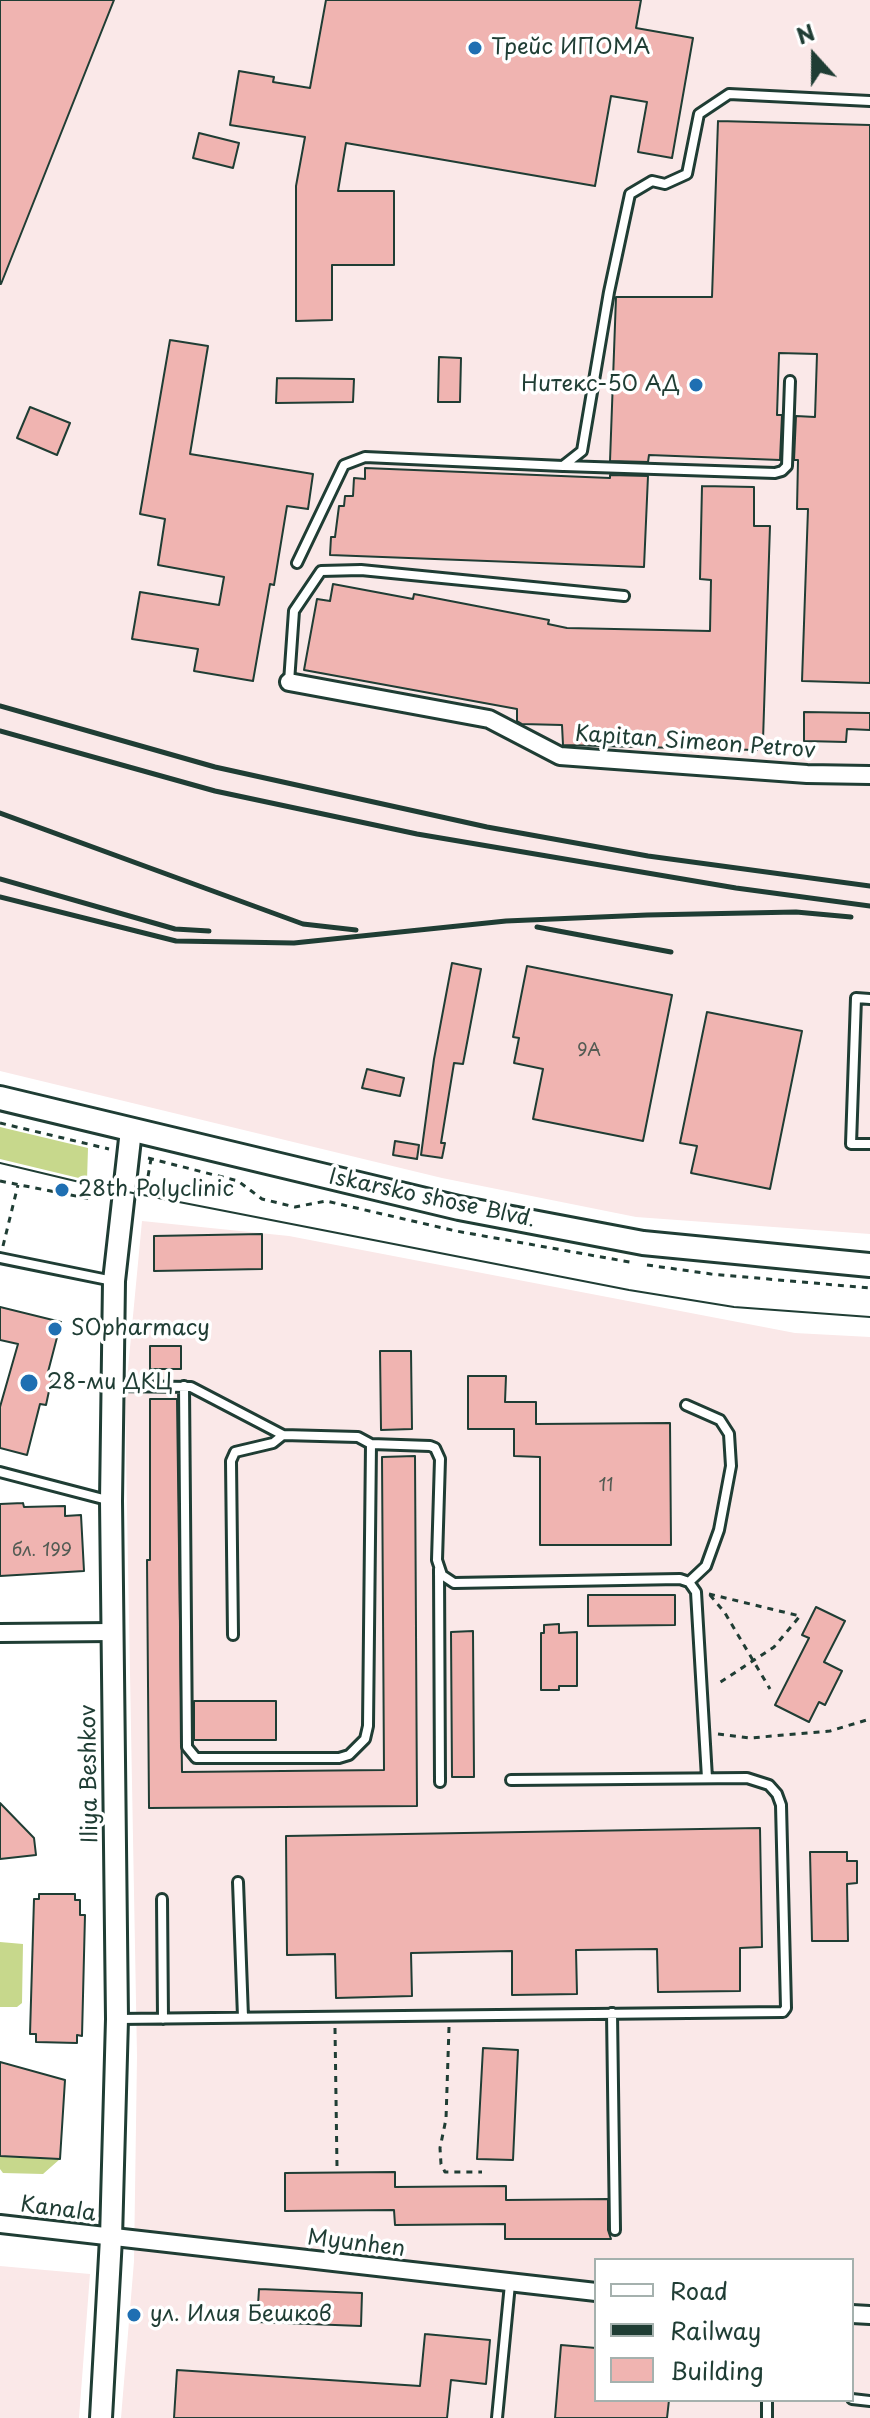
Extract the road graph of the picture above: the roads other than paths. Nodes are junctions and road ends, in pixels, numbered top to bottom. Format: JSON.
{"nodes":[{"id":1,"x":870,"y":101,"type":"edge"},
{"id":2,"x":790,"y":381,"type":"dead end"},
{"id":3,"x":563,"y":466,"type":"junction"},
{"id":4,"x":297,"y":563,"type":"dead end"},
{"id":5,"x":624,"y":596,"type":"dead end"},
{"id":6,"x":289,"y":682,"type":"joint"},
{"id":7,"x":870,"y":775,"type":"edge"},
{"id":8,"x":870,"y":999,"type":"edge"},
{"id":9,"x":0,"y":1098,"type":"edge"},
{"id":10,"x":131,"y":1130,"type":"junction"},
{"id":11,"x":870,"y":1144,"type":"edge"},
{"id":12,"x":0,"y":1258,"type":"edge"},
{"id":13,"x":870,"y":1265,"type":"edge"},
{"id":14,"x":114,"y":1281,"type":"junction"},
{"id":15,"x":113,"y":1386,"type":"junction"},
{"id":16,"x":184,"y":1386,"type":"junction"},
{"id":17,"x":686,"y":1405,"type":"dead end"},
{"id":18,"x":283,"y":1435,"type":"junction"},
{"id":19,"x":371,"y":1444,"type":"junction"},
{"id":20,"x":0,"y":1472,"type":"edge"},
{"id":21,"x":111,"y":1501,"type":"junction"},
{"id":22,"x":439,"y":1568,"type":"junction"},
{"id":23,"x":689,"y":1582,"type":"junction"},
{"id":24,"x":112,"y":1632,"type":"junction"},
{"id":25,"x":0,"y":1633,"type":"edge"},
{"id":26,"x":233,"y":1635,"type":"dead end"},
{"id":27,"x":707,"y":1778,"type":"junction"},
{"id":28,"x":511,"y":1780,"type":"dead end"},
{"id":29,"x":440,"y":1782,"type":"dead end"},
{"id":30,"x":238,"y":1882,"type":"dead end"},
{"id":31,"x":162,"y":1899,"type":"dead end"},
{"id":32,"x":612,"y":2013,"type":"junction"},
{"id":33,"x":243,"y":2017,"type":"junction"},
{"id":34,"x":117,"y":2019,"type":"junction"},
{"id":35,"x":163,"y":2019,"type":"junction"},
{"id":36,"x":0,"y":2224,"type":"edge"},
{"id":37,"x":615,"y":2230,"type":"dead end"},
{"id":38,"x":111,"y":2238,"type":"junction"},
{"id":39,"x":510,"y":2284,"type":"junction"},
{"id":40,"x":594,"y":2292,"type":"edge"},
{"id":41,"x":101,"y":2418,"type":"edge"},
{"id":42,"x":497,"y":2418,"type":"edge"}],
"edges":[{"from":1,"to":3,"type":"lane"},
{"from":2,"to":3,"type":"lane"},
{"from":3,"to":4,"type":"lane"},
{"from":5,"to":6,"type":"lane"},
{"from":6,"to":7,"type":"street","name":"Kapitan Simeon Petrov"},
{"from":8,"to":11,"type":"lane"},
{"from":9,"to":10,"type":"main road","name":"Iskarsko shose Blvd."},
{"from":10,"to":13,"type":"main road","name":"Iskarsko shose Blvd."},
{"from":10,"to":14,"type":"street","name":"Iliya Beshkov"},
{"from":12,"to":14,"type":"lane"},
{"from":14,"to":15,"type":"street","name":"Iliya Beshkov"},
{"from":15,"to":16,"type":"lane"},
{"from":15,"to":21,"type":"street","name":"Iliya Beshkov"},
{"from":16,"to":18,"type":"lane"},
{"from":16,"to":19,"type":"lane"},
{"from":17,"to":23,"type":"lane"},
{"from":18,"to":19,"type":"lane"},
{"from":18,"to":26,"type":"lane"},
{"from":19,"to":22,"type":"lane"},
{"from":20,"to":21,"type":"lane"},
{"from":21,"to":24,"type":"street","name":"Iliya Beshkov"},
{"from":22,"to":23,"type":"lane"},
{"from":22,"to":29,"type":"lane"},
{"from":23,"to":27,"type":"lane"},
{"from":24,"to":25,"type":"street"},
{"from":24,"to":34,"type":"street","name":"Iliya Beshkov"},
{"from":27,"to":28,"type":"lane"},
{"from":27,"to":32,"type":"lane"},
{"from":30,"to":33,"type":"lane"},
{"from":31,"to":35,"type":"lane"},
{"from":32,"to":33,"type":"lane"},
{"from":32,"to":37,"type":"lane"},
{"from":33,"to":35,"type":"lane"},
{"from":34,"to":35,"type":"lane"},
{"from":34,"to":38,"type":"street","name":"Iliya Beshkov"},
{"from":36,"to":38,"type":"street","name":"Kanala"},
{"from":38,"to":39,"type":"street","name":"Myunhen"},
{"from":38,"to":41,"type":"street","name":"Iliya Beshkov"},
{"from":39,"to":40,"type":"street","name":"Myunhen"},
{"from":39,"to":42,"type":"lane"}]}
